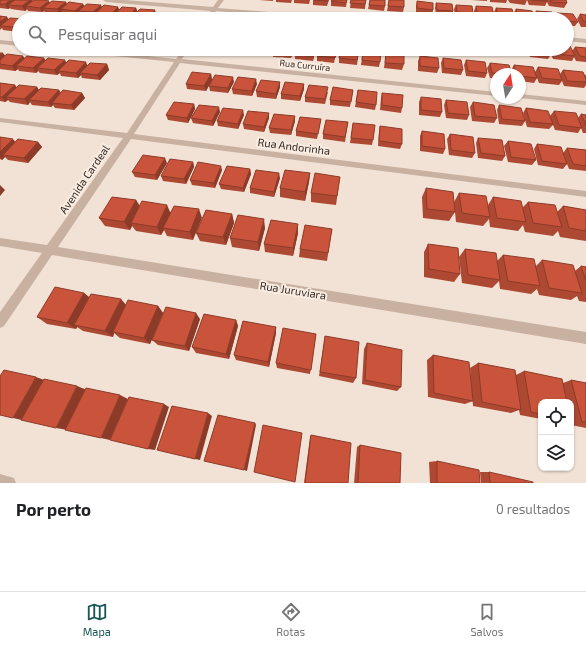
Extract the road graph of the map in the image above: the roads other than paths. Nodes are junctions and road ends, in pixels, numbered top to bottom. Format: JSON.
{"nodes":[{"id":1,"x":106,"y":0,"type":"edge"},
{"id":2,"x":221,"y":0,"type":"edge"},
{"id":3,"x":215,"y":9,"type":"junction"},
{"id":4,"x":213,"y":12,"type":"edge"},
{"id":5,"x":250,"y":12,"type":"edge"},
{"id":6,"x":574,"y":40,"type":"edge"},
{"id":7,"x":586,"y":41,"type":"edge"},
{"id":8,"x":0,"y":42,"type":"edge"},
{"id":9,"x":12,"y":43,"type":"edge"},
{"id":10,"x":130,"y":56,"type":"edge"},
{"id":11,"x":181,"y":56,"type":"edge"},
{"id":12,"x":177,"y":61,"type":"junction"},
{"id":13,"x":490,"y":93,"type":"edge"},
{"id":14,"x":526,"y":97,"type":"edge"},
{"id":15,"x":586,"y":103,"type":"edge"},
{"id":16,"x":0,"y":120,"type":"edge"},
{"id":17,"x":129,"y":136,"type":"junction"},
{"id":18,"x":586,"y":194,"type":"edge"},
{"id":19,"x":0,"y":242,"type":"edge"},
{"id":20,"x":50,"y":250,"type":"junction"},
{"id":21,"x":0,"y":322,"type":"edge"},
{"id":22,"x":586,"y":338,"type":"edge"},
{"id":23,"x":0,"y":481,"type":"edge"},
{"id":24,"x":9,"y":483,"type":"edge"}],
"edges":[{"from":1,"to":3,"type":"street"},
{"from":2,"to":3,"type":"street"},
{"from":3,"to":4,"type":"street"},
{"from":3,"to":5,"type":"street"},
{"from":6,"to":7,"type":"street"},
{"from":8,"to":9,"type":"street"},
{"from":10,"to":12,"type":"street","name":"Rua Curruíra"},
{"from":11,"to":12,"type":"street","name":"Avenida Cardeal"},
{"from":12,"to":13,"type":"street","name":"Rua Curruíra"},
{"from":12,"to":17,"type":"street","name":"Avenida Cardeal"},
{"from":14,"to":15,"type":"street"},
{"from":16,"to":17,"type":"street","name":"Rua Andorinha"},
{"from":17,"to":18,"type":"street","name":"Rua Andorinha"},
{"from":17,"to":20,"type":"street","name":"Avenida Cardeal"},
{"from":19,"to":20,"type":"street","name":"Rua Juruviara"},
{"from":20,"to":21,"type":"street","name":"Avenida Cardeal"},
{"from":20,"to":22,"type":"street","name":"Rua Juruviara"},
{"from":23,"to":24,"type":"street"}]}
